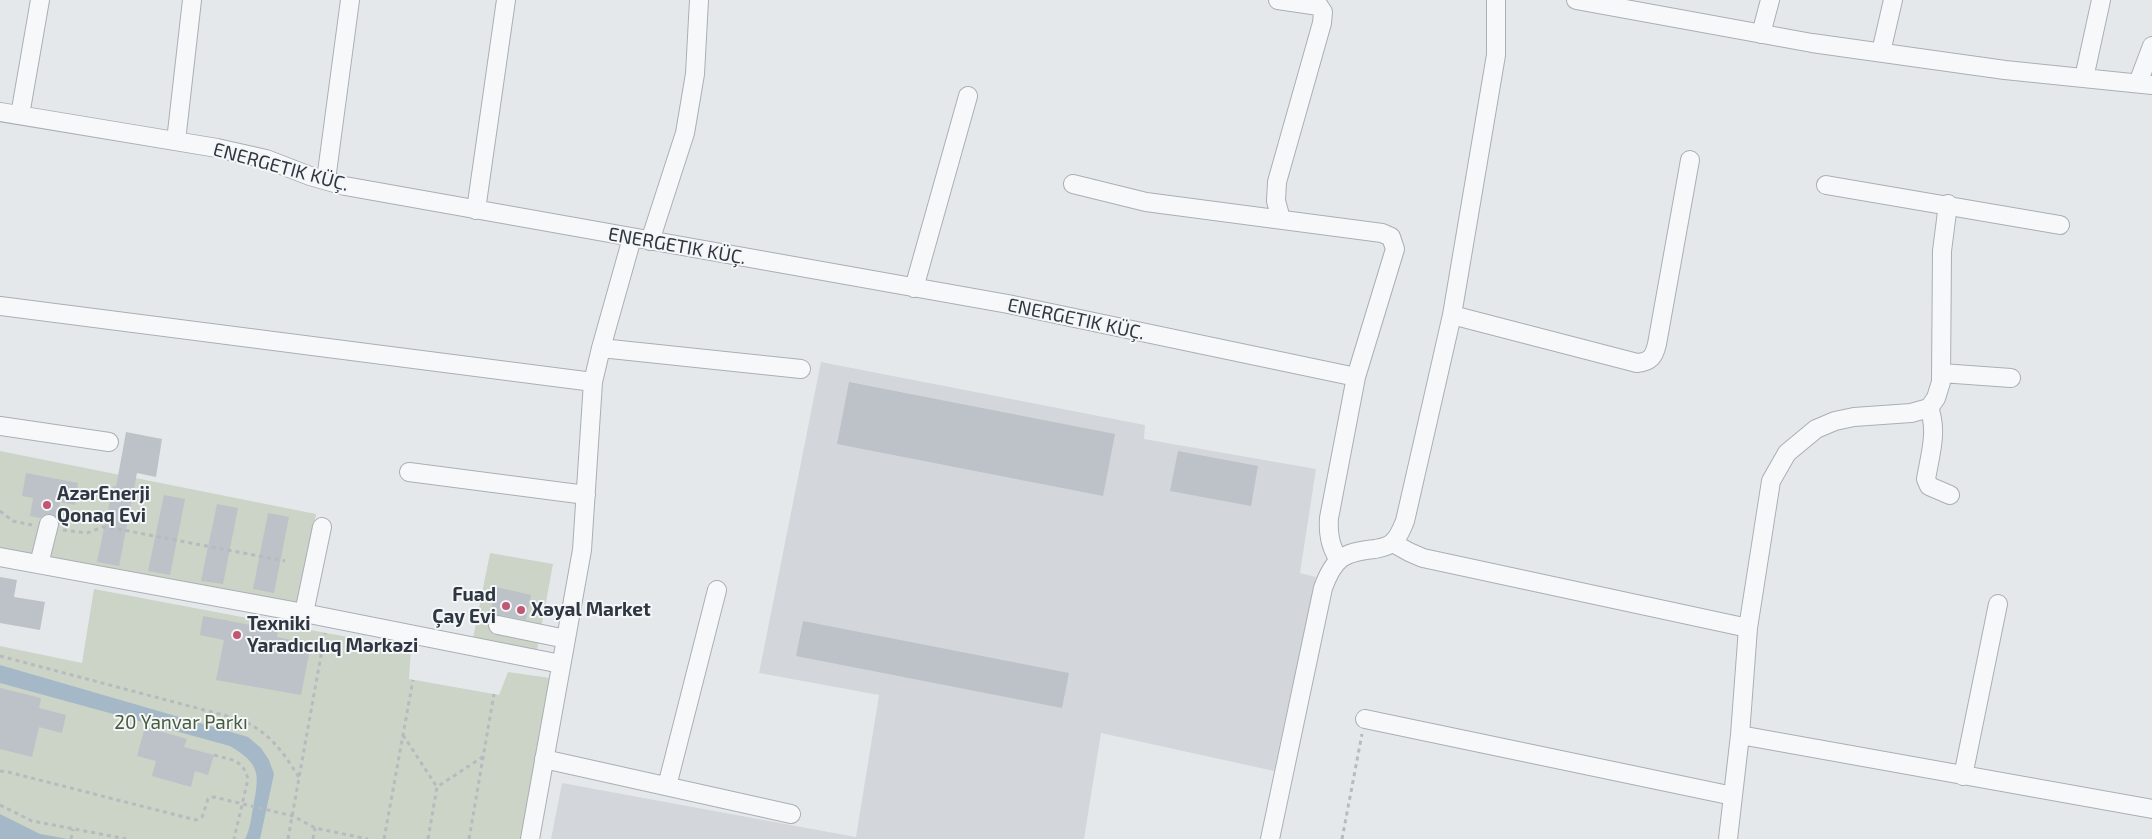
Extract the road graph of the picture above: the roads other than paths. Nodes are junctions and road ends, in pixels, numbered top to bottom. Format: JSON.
{"nodes":[{"id":1,"x":40,"y":0,"type":"edge"},
{"id":2,"x":192,"y":0,"type":"edge"},
{"id":3,"x":350,"y":0,"type":"edge"},
{"id":4,"x":506,"y":0,"type":"edge"},
{"id":5,"x":699,"y":0,"type":"edge"},
{"id":6,"x":1278,"y":0,"type":"edge"},
{"id":7,"x":1496,"y":0,"type":"edge"},
{"id":8,"x":1576,"y":0,"type":"edge"},
{"id":9,"x":1770,"y":0,"type":"edge"},
{"id":10,"x":1893,"y":0,"type":"edge"},
{"id":11,"x":2101,"y":0,"type":"edge"},
{"id":12,"x":1761,"y":34,"type":"junction"},
{"id":13,"x":2152,"y":46,"type":"edge"},
{"id":14,"x":1881,"y":52,"type":"junction"},
{"id":15,"x":2084,"y":78,"type":"junction"},
{"id":16,"x":2145,"y":84,"type":"edge"},
{"id":17,"x":968,"y":96,"type":"dead end"},
{"id":18,"x":0,"y":112,"type":"edge"},
{"id":19,"x":20,"y":116,"type":"junction"},
{"id":20,"x":176,"y":141,"type":"junction"},
{"id":21,"x":1690,"y":160,"type":"dead end"},
{"id":22,"x":326,"y":180,"type":"junction"},
{"id":23,"x":1073,"y":184,"type":"dead end"},
{"id":24,"x":1826,"y":185,"type":"dead end"},
{"id":25,"x":1948,"y":204,"type":"junction"},
{"id":26,"x":476,"y":210,"type":"junction"},
{"id":27,"x":1281,"y":219,"type":"junction"},
{"id":28,"x":2060,"y":225,"type":"dead end"},
{"id":29,"x":641,"y":240,"type":"junction"},
{"id":30,"x":914,"y":288,"type":"junction"},
{"id":31,"x":0,"y":306,"type":"edge"},
{"id":32,"x":1452,"y":315,"type":"junction"},
{"id":33,"x":601,"y":348,"type":"junction"},
{"id":34,"x":801,"y":369,"type":"dead end"},
{"id":35,"x":1941,"y":373,"type":"junction"},
{"id":36,"x":1356,"y":377,"type":"junction"},
{"id":37,"x":2011,"y":378,"type":"dead end"},
{"id":38,"x":593,"y":382,"type":"junction"},
{"id":39,"x":1929,"y":408,"type":"junction"},
{"id":40,"x":0,"y":426,"type":"edge"},
{"id":41,"x":109,"y":442,"type":"dead end"},
{"id":42,"x":409,"y":472,"type":"dead end"},
{"id":43,"x":586,"y":495,"type":"junction"},
{"id":44,"x":1950,"y":495,"type":"dead end"},
{"id":45,"x":48,"y":526,"type":"road end"},
{"id":46,"x":322,"y":527,"type":"dead end"},
{"id":47,"x":1393,"y":543,"type":"junction"},
{"id":48,"x":0,"y":557,"type":"edge"},
{"id":49,"x":1338,"y":559,"type":"junction"},
{"id":50,"x":39,"y":564,"type":"junction"},
{"id":51,"x":717,"y":590,"type":"dead end"},
{"id":52,"x":1998,"y":604,"type":"dead end"},
{"id":53,"x":304,"y":613,"type":"junction"},
{"id":54,"x":498,"y":625,"type":"dead end"},
{"id":55,"x":1748,"y":628,"type":"junction"},
{"id":56,"x":566,"y":639,"type":"junction"},
{"id":57,"x":561,"y":664,"type":"junction"},
{"id":58,"x":1365,"y":719,"type":"road end"},
{"id":59,"x":1740,"y":735,"type":"junction"},
{"id":60,"x":544,"y":759,"type":"junction"},
{"id":61,"x":1963,"y":776,"type":"junction"},
{"id":62,"x":666,"y":786,"type":"junction"},
{"id":63,"x":1733,"y":796,"type":"junction"},
{"id":64,"x":2152,"y":809,"type":"edge"},
{"id":65,"x":791,"y":814,"type":"dead end"},
{"id":66,"x":530,"y":839,"type":"edge"},
{"id":67,"x":1270,"y":839,"type":"edge"},
{"id":68,"x":1728,"y":839,"type":"edge"}],
"edges":[{"from":1,"to":19,"type":"street"},
{"from":2,"to":20,"type":"street"},
{"from":3,"to":22,"type":"street"},
{"from":4,"to":26,"type":"street"},
{"from":5,"to":29,"type":"street"},
{"from":6,"to":27,"type":"street"},
{"from":7,"to":32,"type":"street"},
{"from":8,"to":12,"type":"street"},
{"from":9,"to":12,"type":"street"},
{"from":10,"to":14,"type":"street"},
{"from":11,"to":15,"type":"street"},
{"from":12,"to":14,"type":"street"},
{"from":13,"to":16,"type":"street"},
{"from":14,"to":15,"type":"street"},
{"from":15,"to":16,"type":"street"},
{"from":17,"to":30,"type":"street"},
{"from":18,"to":19,"type":"street","name":"ENERGETIK KÜÇ."},
{"from":19,"to":20,"type":"street","name":"ENERGETIK KÜÇ."},
{"from":20,"to":22,"type":"street","name":"ENERGETIK KÜÇ."},
{"from":21,"to":32,"type":"street"},
{"from":22,"to":26,"type":"street","name":"ENERGETIK KÜÇ."},
{"from":23,"to":27,"type":"street"},
{"from":24,"to":25,"type":"street"},
{"from":25,"to":28,"type":"street"},
{"from":25,"to":35,"type":"street"},
{"from":26,"to":29,"type":"street","name":"ENERGETIK KÜÇ."},
{"from":27,"to":36,"type":"street"},
{"from":29,"to":30,"type":"street","name":"ENERGETIK KÜÇ."},
{"from":29,"to":33,"type":"street"},
{"from":30,"to":36,"type":"street","name":"ENERGETIK KÜÇ."},
{"from":31,"to":38,"type":"street"},
{"from":32,"to":47,"type":"street"},
{"from":33,"to":34,"type":"street"},
{"from":33,"to":38,"type":"street"},
{"from":35,"to":37,"type":"street"},
{"from":35,"to":39,"type":"street"},
{"from":36,"to":49,"type":"street"},
{"from":38,"to":43,"type":"street"},
{"from":39,"to":44,"type":"street"},
{"from":39,"to":55,"type":"street"},
{"from":40,"to":41,"type":"street"},
{"from":42,"to":43,"type":"street"},
{"from":43,"to":56,"type":"street"},
{"from":45,"to":50,"type":"street"},
{"from":46,"to":53,"type":"street"},
{"from":47,"to":49,"type":"street"},
{"from":47,"to":55,"type":"street"},
{"from":48,"to":50,"type":"street"},
{"from":49,"to":67,"type":"street"},
{"from":50,"to":53,"type":"street"},
{"from":51,"to":62,"type":"street"},
{"from":52,"to":61,"type":"street"},
{"from":53,"to":57,"type":"street"},
{"from":54,"to":56,"type":"street"},
{"from":55,"to":59,"type":"street"},
{"from":56,"to":57,"type":"street"},
{"from":57,"to":60,"type":"street"},
{"from":58,"to":63,"type":"street"},
{"from":59,"to":61,"type":"street"},
{"from":59,"to":63,"type":"street"},
{"from":60,"to":62,"type":"street"},
{"from":60,"to":66,"type":"street"},
{"from":61,"to":64,"type":"street"},
{"from":62,"to":65,"type":"street"},
{"from":63,"to":68,"type":"street"}]}
